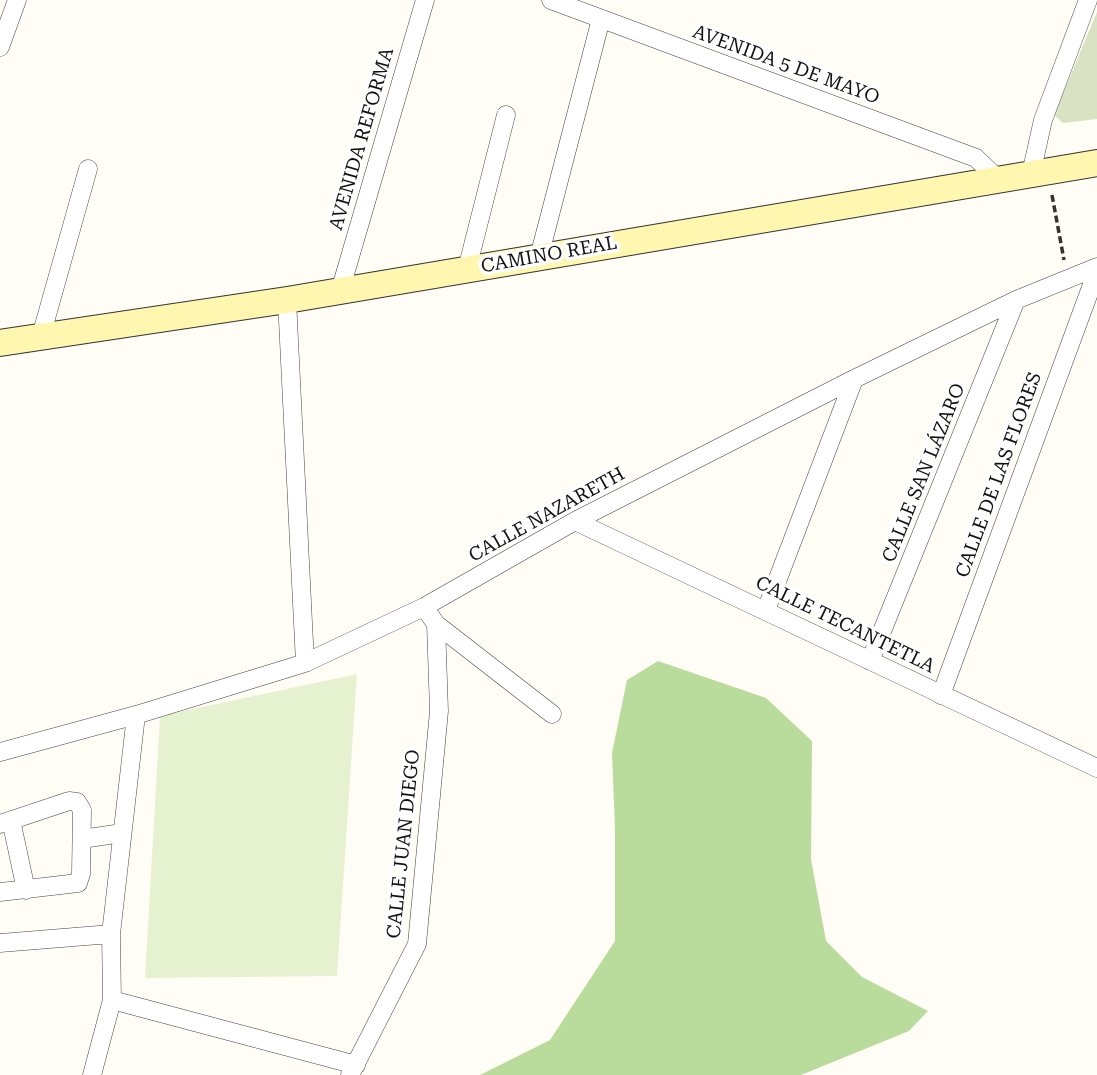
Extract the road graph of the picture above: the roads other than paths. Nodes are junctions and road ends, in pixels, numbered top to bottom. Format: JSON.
{"nodes":[{"id":1,"x":17,"y":0,"type":"edge"},
{"id":2,"x":425,"y":0,"type":"edge"},
{"id":3,"x":551,"y":0,"type":"edge"},
{"id":4,"x":1083,"y":2,"type":"edge"},
{"id":5,"x":601,"y":19,"type":"junction"},
{"id":6,"x":0,"y":47,"type":"edge"},
{"id":7,"x":506,"y":115,"type":"dead end"},
{"id":8,"x":1097,"y":163,"type":"edge"},
{"id":9,"x":88,"y":169,"type":"dead end"},
{"id":10,"x":1040,"y":172,"type":"junction"},
{"id":11,"x":999,"y":180,"type":"junction"},
{"id":12,"x":539,"y":257,"type":"junction"},
{"id":13,"x":467,"y":269,"type":"junction"},
{"id":14,"x":1097,"y":269,"type":"edge"},
{"id":15,"x":340,"y":291,"type":"junction"},
{"id":16,"x":287,"y":300,"type":"junction"},
{"id":17,"x":1016,"y":300,"type":"junction"},
{"id":18,"x":41,"y":336,"type":"junction"},
{"id":19,"x":0,"y":343,"type":"edge"},
{"id":20,"x":854,"y":379,"type":"junction"},
{"id":21,"x":575,"y":521,"type":"junction"},
{"id":22,"x":424,"y":607,"type":"junction"},
{"id":23,"x":766,"y":610,"type":"junction"},
{"id":24,"x":436,"y":624,"type":"junction"},
{"id":25,"x":870,"y":661,"type":"junction"},
{"id":26,"x":305,"y":663,"type":"junction"},
{"id":27,"x":941,"y":695,"type":"junction"},
{"id":28,"x":552,"y":714,"type":"dead end"},
{"id":29,"x":136,"y":715,"type":"junction"},
{"id":30,"x":0,"y":752,"type":"edge"},
{"id":31,"x":1097,"y":768,"type":"edge"},
{"id":32,"x":6,"y":822,"type":"edge"},
{"id":33,"x":122,"y":833,"type":"junction"},
{"id":34,"x":82,"y":839,"type":"junction"},
{"id":35,"x":26,"y":890,"type":"junction"},
{"id":36,"x":0,"y":892,"type":"edge"},
{"id":37,"x":111,"y":934,"type":"junction"},
{"id":38,"x":0,"y":943,"type":"edge"},
{"id":39,"x":113,"y":1000,"type":"junction"},
{"id":40,"x":353,"y":1070,"type":"edge"},
{"id":41,"x":92,"y":1075,"type":"edge"}],
"edges":[{"from":1,"to":6,"type":"street"},
{"from":2,"to":15,"type":"street","name":"AVENIDA REFORMA"},
{"from":3,"to":5,"type":"street","name":"AVENIDA 5 DE MAYO"},
{"from":4,"to":10,"type":"street"},
{"from":5,"to":11,"type":"street","name":"AVENIDA 5 DE MAYO"},
{"from":5,"to":12,"type":"street"},
{"from":7,"to":13,"type":"street"},
{"from":8,"to":10,"type":"main road","name":"CAMINO REAL"},
{"from":9,"to":18,"type":"street"},
{"from":10,"to":11,"type":"main road","name":"CAMINO REAL"},
{"from":11,"to":12,"type":"main road","name":"CAMINO REAL"},
{"from":12,"to":13,"type":"main road","name":"CAMINO REAL"},
{"from":13,"to":15,"type":"main road","name":"CAMINO REAL"},
{"from":14,"to":17,"type":"street","name":"CALLE NAZARETH"},
{"from":14,"to":27,"type":"street","name":"CALLE DE LAS FLORES"},
{"from":15,"to":16,"type":"main road","name":"CAMINO REAL"},
{"from":16,"to":18,"type":"main road","name":"CAMINO REAL"},
{"from":16,"to":26,"type":"street"},
{"from":17,"to":20,"type":"street","name":"CALLE NAZARETH"},
{"from":17,"to":25,"type":"street","name":"CALLE SAN LÁZARO"},
{"from":18,"to":19,"type":"main road","name":"CAMINO REAL"},
{"from":20,"to":21,"type":"street","name":"CALLE NAZARETH"},
{"from":20,"to":23,"type":"street"},
{"from":21,"to":22,"type":"street","name":"CALLE NAZARETH"},
{"from":21,"to":23,"type":"street","name":"CALLE TECANTETLA"},
{"from":22,"to":24,"type":"street"},
{"from":22,"to":26,"type":"street","name":"CALLE NAZARETH"},
{"from":23,"to":25,"type":"street","name":"CALLE TECANTETLA"},
{"from":24,"to":28,"type":"street"},
{"from":24,"to":40,"type":"street","name":"CALLE JUAN DIEGO"},
{"from":25,"to":27,"type":"street","name":"CALLE TECANTETLA"},
{"from":26,"to":29,"type":"street","name":"CALLE NAZARETH"},
{"from":27,"to":31,"type":"street","name":"CALLE TECANTETLA"},
{"from":29,"to":30,"type":"street","name":"CALLE NAZARETH"},
{"from":29,"to":33,"type":"street"},
{"from":32,"to":34,"type":"street"},
{"from":32,"to":35,"type":"street"},
{"from":33,"to":34,"type":"street"},
{"from":33,"to":37,"type":"street"},
{"from":34,"to":35,"type":"street"},
{"from":35,"to":36,"type":"street"},
{"from":37,"to":38,"type":"street"},
{"from":37,"to":39,"type":"street"},
{"from":39,"to":40,"type":"street"},
{"from":39,"to":41,"type":"street"}]}
